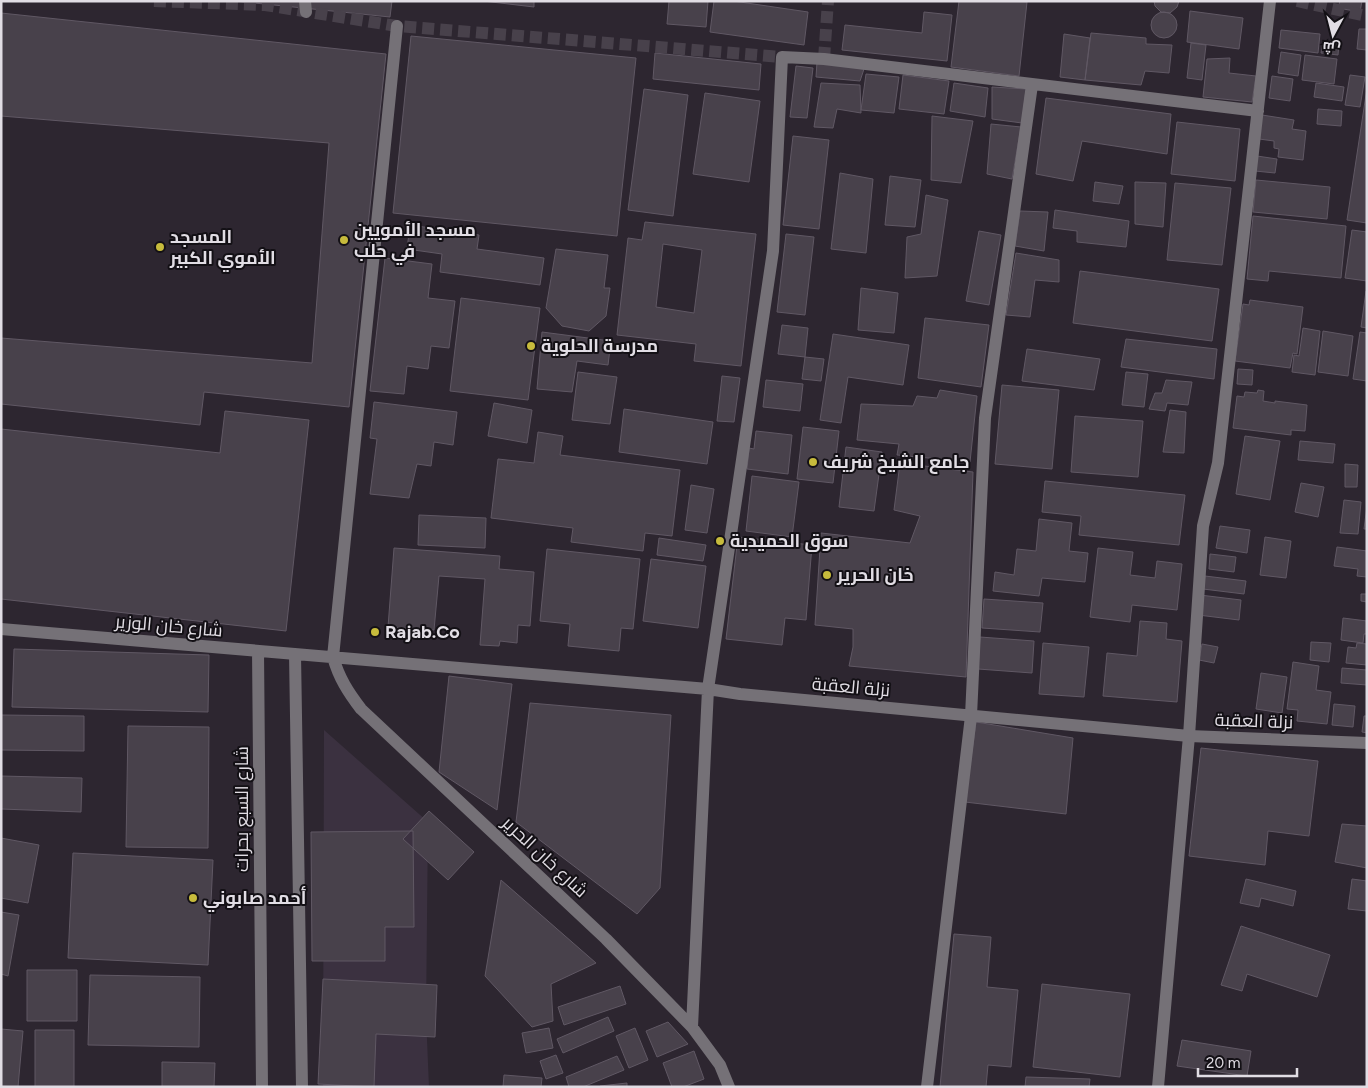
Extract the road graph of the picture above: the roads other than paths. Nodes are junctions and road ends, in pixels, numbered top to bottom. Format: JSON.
{"nodes":[{"id":1,"x":1270,"y":1,"type":"edge"},
{"id":2,"x":397,"y":26,"type":"dead end"},
{"id":3,"x":1032,"y":85,"type":"junction"},
{"id":4,"x":1258,"y":110,"type":"junction"},
{"id":5,"x":1,"y":629,"type":"edge"},
{"id":6,"x":258,"y":651,"type":"junction"},
{"id":7,"x":295,"y":654,"type":"junction"},
{"id":8,"x":333,"y":657,"type":"junction"},
{"id":9,"x":708,"y":689,"type":"junction"},
{"id":10,"x":971,"y":716,"type":"junction"},
{"id":11,"x":1189,"y":736,"type":"junction"},
{"id":12,"x":1367,"y":743,"type":"edge"},
{"id":13,"x":692,"y":1027,"type":"junction"},
{"id":14,"x":262,"y":1087,"type":"edge"},
{"id":15,"x":302,"y":1087,"type":"edge"},
{"id":16,"x":730,"y":1087,"type":"edge"},
{"id":17,"x":928,"y":1087,"type":"edge"},
{"id":18,"x":1158,"y":1087,"type":"edge"}],
"edges":[{"from":1,"to":4,"type":"street"},
{"from":2,"to":8,"type":"street"},
{"from":3,"to":4,"type":"street"},
{"from":3,"to":9,"type":"street"},
{"from":3,"to":10,"type":"street"},
{"from":4,"to":11,"type":"street"},
{"from":5,"to":6,"type":"street","name":"شارع خان الوزير"},
{"from":6,"to":7,"type":"street","name":"شارع خان الوزير"},
{"from":6,"to":14,"type":"street","name":"شارع السبع بحرات"},
{"from":7,"to":8,"type":"street","name":"شارع خان الوزير"},
{"from":7,"to":15,"type":"street"},
{"from":8,"to":9,"type":"street","name":"نزلة العقبة"},
{"from":8,"to":13,"type":"street","name":"شارع خان الحرير"},
{"from":9,"to":10,"type":"street","name":"نزلة العقبة"},
{"from":9,"to":13,"type":"street"},
{"from":10,"to":11,"type":"street","name":"نزلة العقبة"},
{"from":10,"to":17,"type":"street"},
{"from":11,"to":12,"type":"street","name":"نزلة العقبة"},
{"from":11,"to":18,"type":"street"},
{"from":13,"to":16,"type":"street","name":"شارع خان الحرير"}]}
